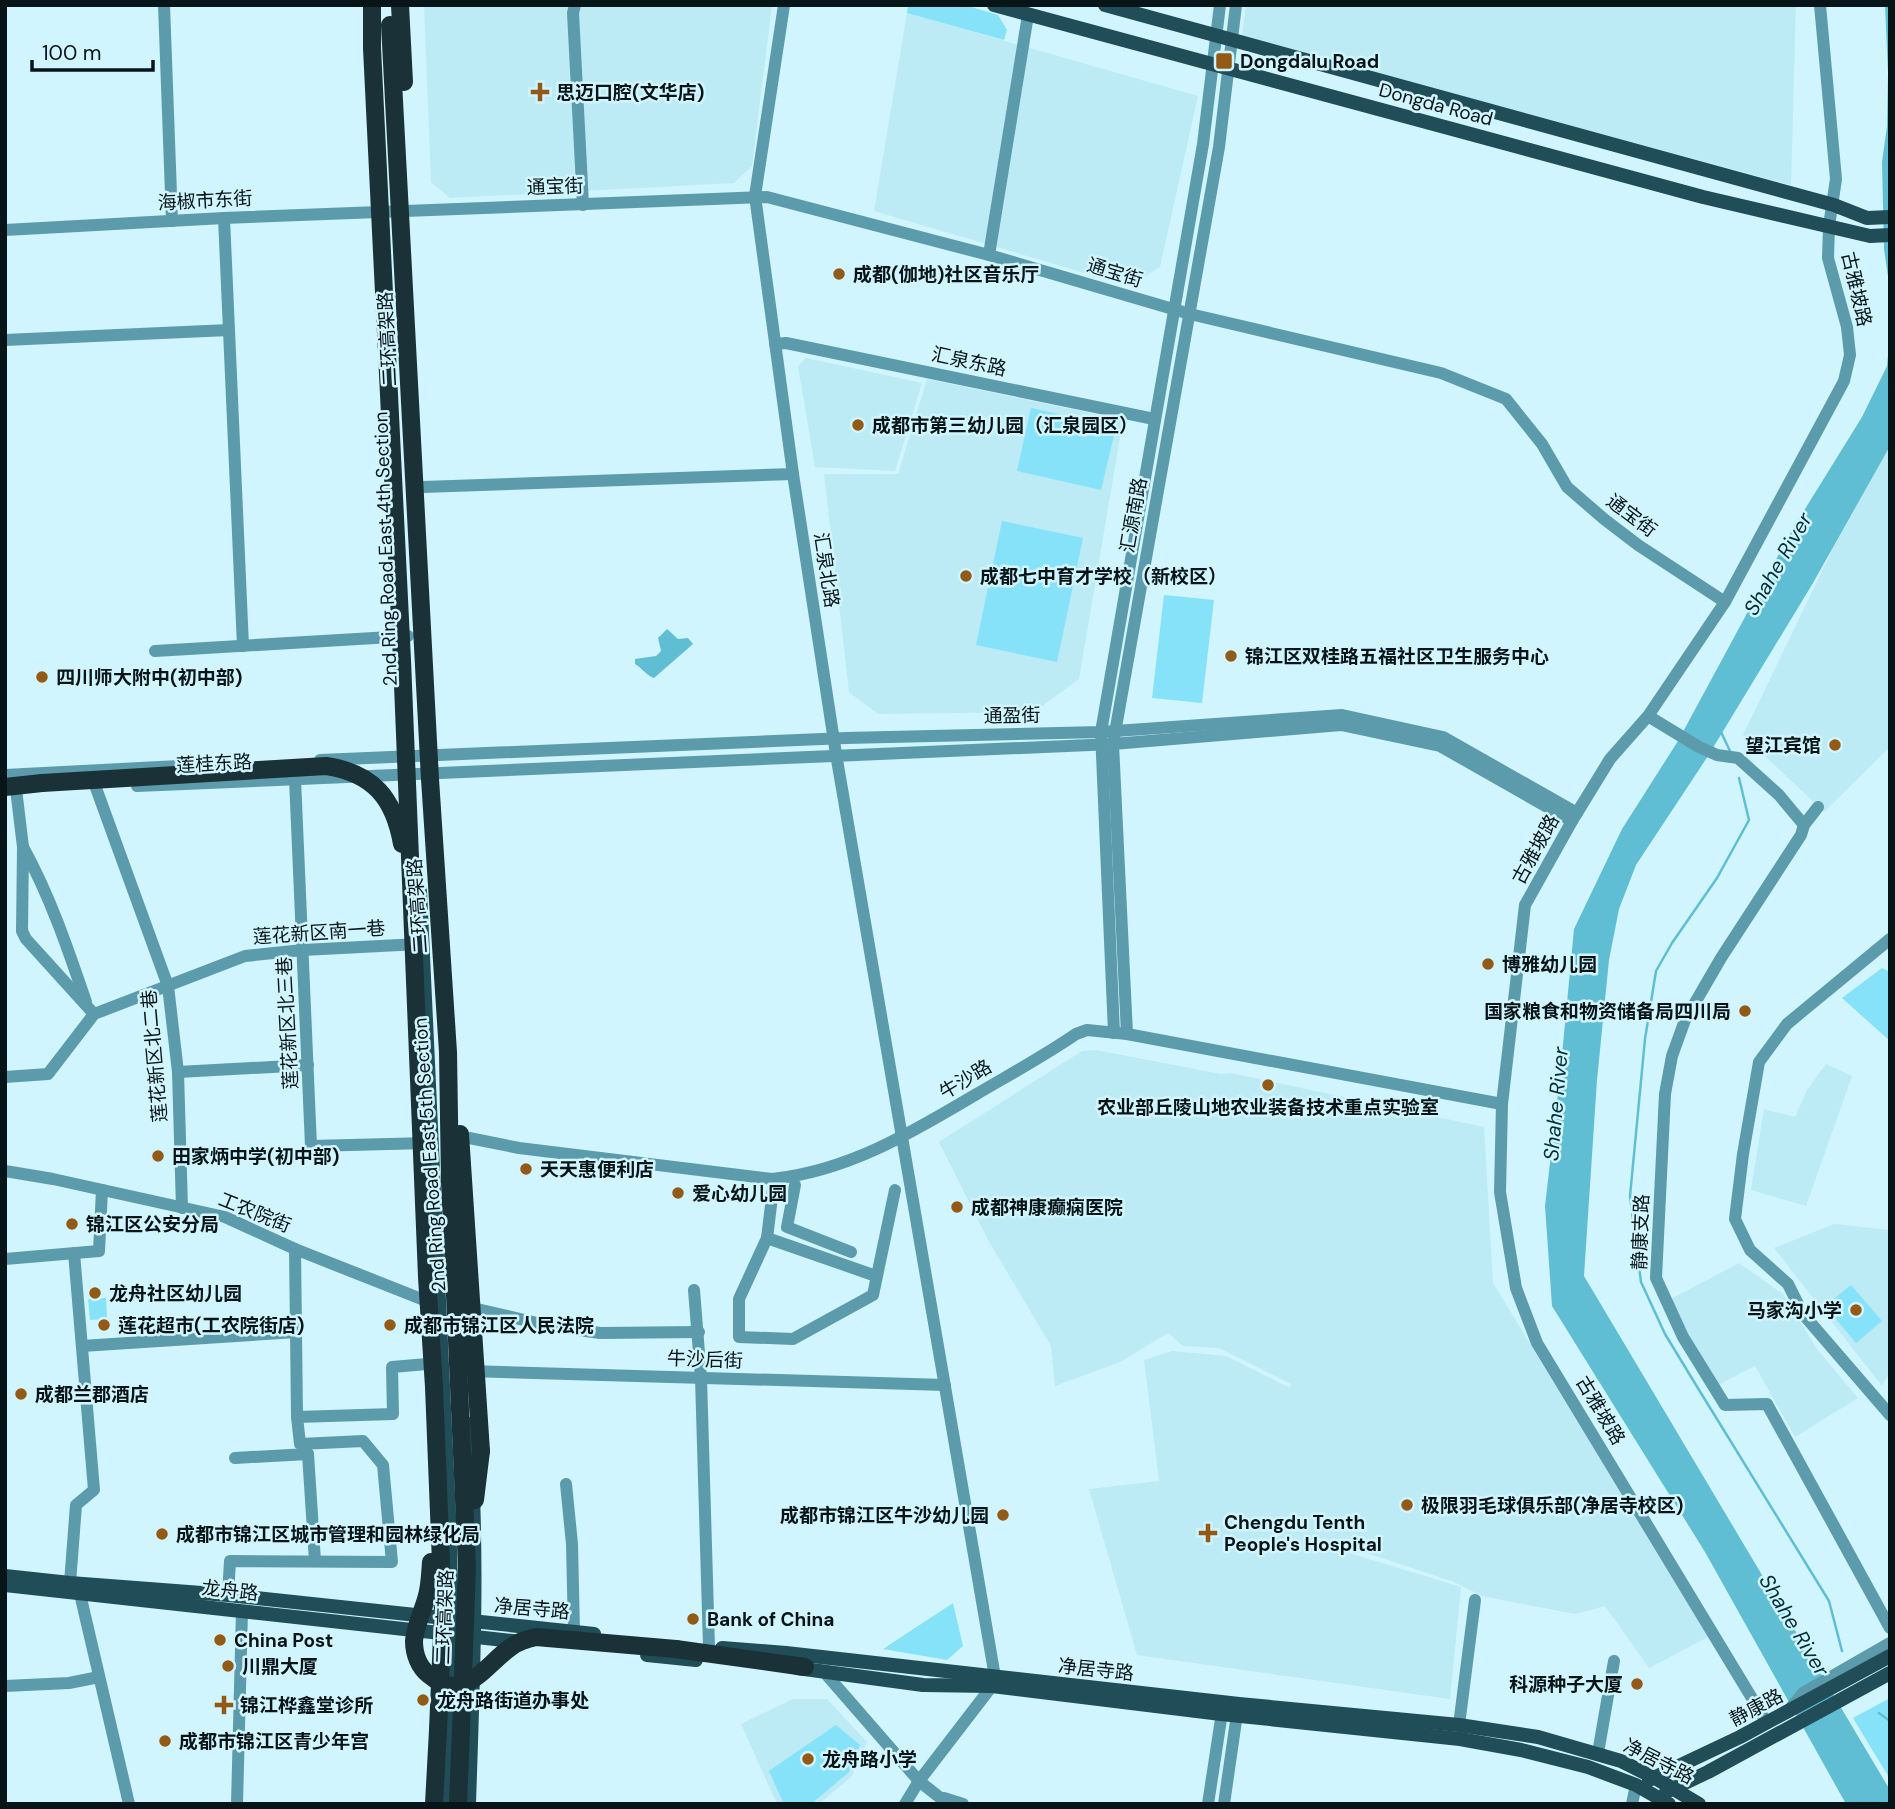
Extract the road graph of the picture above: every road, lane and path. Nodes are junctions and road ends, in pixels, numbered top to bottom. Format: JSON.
{"nodes":[{"id":1,"x":164,"y":5,"type":"edge"},
{"id":2,"x":373,"y":5,"type":"edge"},
{"id":3,"x":390,"y":5,"type":"edge"},
{"id":4,"x":399,"y":5,"type":"edge"},
{"id":5,"x":575,"y":5,"type":"edge"},
{"id":6,"x":784,"y":5,"type":"edge"},
{"id":7,"x":994,"y":5,"type":"edge"},
{"id":8,"x":1105,"y":5,"type":"edge"},
{"id":9,"x":1220,"y":5,"type":"edge"},
{"id":10,"x":1236,"y":5,"type":"edge"},
{"id":11,"x":1820,"y":5,"type":"edge"},
{"id":12,"x":1028,"y":15,"type":"junction"},
{"id":13,"x":1216,"y":36,"type":"junction"},
{"id":14,"x":1232,"y":42,"type":"junction"},
{"id":15,"x":1213,"y":64,"type":"junction"},
{"id":16,"x":1228,"y":69,"type":"junction"},
{"id":17,"x":373,"y":92,"type":"junction"},
{"id":18,"x":755,"y":196,"type":"junction"},
{"id":19,"x":583,"y":205,"type":"junction"},
{"id":20,"x":1834,"y":205,"type":"junction"},
{"id":21,"x":407,"y":210,"type":"junction"},
{"id":22,"x":387,"y":211,"type":"junction"},
{"id":23,"x":1890,"y":216,"type":"edge"},
{"id":24,"x":223,"y":218,"type":"junction"},
{"id":25,"x":172,"y":221,"type":"junction"},
{"id":26,"x":1829,"y":226,"type":"junction"},
{"id":27,"x":5,"y":230,"type":"edge"},
{"id":28,"x":1890,"y":235,"type":"edge"},
{"id":29,"x":989,"y":255,"type":"junction"},
{"id":30,"x":1172,"y":310,"type":"junction"},
{"id":31,"x":1188,"y":314,"type":"junction"},
{"id":32,"x":229,"y":330,"type":"junction"},
{"id":33,"x":5,"y":340,"type":"edge"},
{"id":34,"x":775,"y":344,"type":"junction"},
{"id":35,"x":1154,"y":419,"type":"junction"},
{"id":36,"x":793,"y":474,"type":"junction"},
{"id":37,"x":413,"y":487,"type":"junction"},
{"id":38,"x":1725,"y":602,"type":"junction"},
{"id":39,"x":408,"y":636,"type":"junction"},
{"id":40,"x":243,"y":646,"type":"junction"},
{"id":41,"x":155,"y":651,"type":"dead end"},
{"id":42,"x":1647,"y":716,"type":"junction"},
{"id":43,"x":1115,"y":730,"type":"junction"},
{"id":44,"x":834,"y":738,"type":"junction"},
{"id":45,"x":1105,"y":740,"type":"junction"},
{"id":46,"x":836,"y":754,"type":"junction"},
{"id":47,"x":419,"y":756,"type":"junction"},
{"id":48,"x":419,"y":773,"type":"junction"},
{"id":49,"x":5,"y":775,"type":"edge"},
{"id":50,"x":295,"y":779,"type":"junction"},
{"id":51,"x":9,"y":788,"type":"edge"},
{"id":52,"x":96,"y":788,"type":"junction"},
{"id":53,"x":1818,"y":807,"type":"dead end"},
{"id":54,"x":1574,"y":817,"type":"junction"},
{"id":55,"x":1804,"y":825,"type":"junction"},
{"id":56,"x":23,"y":847,"type":"junction"},
{"id":57,"x":413,"y":913,"type":"junction"},
{"id":58,"x":1890,"y":939,"type":"edge"},
{"id":59,"x":423,"y":943,"type":"junction"},
{"id":60,"x":303,"y":950,"type":"junction"},
{"id":61,"x":168,"y":986,"type":"junction"},
{"id":62,"x":91,"y":1010,"type":"junction"},
{"id":63,"x":1120,"y":1033,"type":"junction"},
{"id":64,"x":448,"y":1052,"type":"junction"},
{"id":65,"x":308,"y":1065,"type":"junction"},
{"id":66,"x":178,"y":1072,"type":"junction"},
{"id":67,"x":5,"y":1077,"type":"edge"},
{"id":68,"x":1502,"y":1104,"type":"junction"},
{"id":69,"x":444,"y":1133,"type":"junction"},
{"id":70,"x":902,"y":1138,"type":"junction"},
{"id":71,"x":432,"y":1142,"type":"junction"},
{"id":72,"x":5,"y":1171,"type":"edge"},
{"id":73,"x":795,"y":1185,"type":"dead end"},
{"id":74,"x":773,"y":1189,"type":"dead end"},
{"id":75,"x":102,"y":1190,"type":"junction"},
{"id":76,"x":895,"y":1190,"type":"dead end"},
{"id":77,"x":182,"y":1208,"type":"junction"},
{"id":78,"x":767,"y":1238,"type":"junction"},
{"id":79,"x":295,"y":1249,"type":"junction"},
{"id":80,"x":852,"y":1252,"type":"dead end"},
{"id":81,"x":75,"y":1253,"type":"junction"},
{"id":82,"x":5,"y":1259,"type":"edge"},
{"id":83,"x":876,"y":1276,"type":"junction"},
{"id":84,"x":694,"y":1290,"type":"dead end"},
{"id":85,"x":459,"y":1305,"type":"junction"},
{"id":86,"x":440,"y":1307,"type":"junction"},
{"id":87,"x":296,"y":1332,"type":"junction"},
{"id":88,"x":699,"y":1332,"type":"junction"},
{"id":89,"x":82,"y":1346,"type":"junction"},
{"id":90,"x":443,"y":1362,"type":"junction"},
{"id":91,"x":465,"y":1370,"type":"junction"},
{"id":92,"x":701,"y":1378,"type":"junction"},
{"id":93,"x":945,"y":1385,"type":"junction"},
{"id":94,"x":434,"y":1387,"type":"junction"},
{"id":95,"x":1890,"y":1415,"type":"edge"},
{"id":96,"x":297,"y":1417,"type":"junction"},
{"id":97,"x":304,"y":1449,"type":"junction"},
{"id":98,"x":235,"y":1458,"type":"dead end"},
{"id":99,"x":566,"y":1484,"type":"dead end"},
{"id":100,"x":475,"y":1500,"type":"junction"},
{"id":101,"x":316,"y":1561,"type":"junction"},
{"id":102,"x":5,"y":1576,"type":"edge"},
{"id":103,"x":5,"y":1586,"type":"edge"},
{"id":104,"x":75,"y":1589,"type":"junction"},
{"id":105,"x":228,"y":1595,"type":"junction"},
{"id":106,"x":1475,"y":1600,"type":"dead end"},
{"id":107,"x":242,"y":1611,"type":"junction"},
{"id":108,"x":451,"y":1627,"type":"junction"},
{"id":109,"x":1890,"y":1628,"type":"edge"},
{"id":110,"x":475,"y":1629,"type":"junction"},
{"id":111,"x":574,"y":1631,"type":"junction"},
{"id":112,"x":1890,"y":1643,"type":"edge"},
{"id":113,"x":709,"y":1647,"type":"junction"},
{"id":114,"x":1890,"y":1656,"type":"edge"},
{"id":115,"x":1614,"y":1661,"type":"dead end"},
{"id":116,"x":805,"y":1667,"type":"junction"},
{"id":117,"x":825,"y":1673,"type":"junction"},
{"id":118,"x":1890,"y":1673,"type":"edge"},
{"id":119,"x":99,"y":1676,"type":"junction"},
{"id":120,"x":1836,"y":1679,"type":"junction"},
{"id":121,"x":994,"y":1681,"type":"junction"},
{"id":122,"x":5,"y":1686,"type":"edge"},
{"id":123,"x":1230,"y":1709,"type":"junction"},
{"id":124,"x":1767,"y":1723,"type":"junction"},
{"id":125,"x":1459,"y":1725,"type":"junction"},
{"id":126,"x":1598,"y":1753,"type":"junction"},
{"id":127,"x":1655,"y":1777,"type":"junction"},
{"id":128,"x":919,"y":1781,"type":"junction"},
{"id":129,"x":1636,"y":1785,"type":"junction"},
{"id":130,"x":1673,"y":1789,"type":"junction"},
{"id":131,"x":1662,"y":1800,"type":"edge"},
{"id":132,"x":946,"y":1801,"type":"edge"},
{"id":133,"x":130,"y":1804,"type":"edge"},
{"id":134,"x":237,"y":1804,"type":"edge"},
{"id":135,"x":434,"y":1804,"type":"edge"},
{"id":136,"x":443,"y":1804,"type":"edge"},
{"id":137,"x":458,"y":1804,"type":"edge"},
{"id":138,"x":469,"y":1804,"type":"edge"},
{"id":139,"x":905,"y":1804,"type":"edge"},
{"id":140,"x":963,"y":1804,"type":"edge"},
{"id":141,"x":1208,"y":1804,"type":"edge"},
{"id":142,"x":1224,"y":1804,"type":"edge"},
{"id":143,"x":1632,"y":1804,"type":"edge"},
{"id":144,"x":1699,"y":1804,"type":"edge"}],
"edges":[{"from":1,"to":25,"type":"street"},
{"from":2,"to":17,"type":"highway","name":"二环高架路","bridge":true},
{"from":2,"to":22,"type":"main road","name":"2nd Ring Road East 4th Section"},
{"from":3,"to":37,"type":"highway","name":"二环高架路","bridge":true},
{"from":4,"to":21,"type":"main road","name":"2nd Ring Road East 4th Section"},
{"from":4,"to":37,"type":"highway","bridge":true},
{"from":5,"to":19,"type":"street"},
{"from":6,"to":18,"type":"street","name":"汇泉北路"},
{"from":7,"to":12,"type":"main road","name":"Dongda Road"},
{"from":8,"to":13,"type":"main road","name":"Dongda Road"},
{"from":9,"to":13,"type":"street","name":"汇源南路"},
{"from":10,"to":14,"type":"street","name":"汇源南路"},
{"from":11,"to":20,"type":"street","name":"古雅坡路"},
{"from":12,"to":15,"type":"main road","name":"Dongda Road"},
{"from":12,"to":29,"type":"street"},
{"from":13,"to":14,"type":"main road","name":"Dongda Road"},
{"from":13,"to":15,"type":"street","name":"汇源南路"},
{"from":14,"to":16,"type":"street","name":"汇源南路"},
{"from":14,"to":20,"type":"main road","name":"Dongda Road"},
{"from":15,"to":16,"type":"main road","name":"Dongda Road"},
{"from":15,"to":30,"type":"street","name":"汇源南路"},
{"from":16,"to":26,"type":"main road","name":"Dongda Road"},
{"from":16,"to":31,"type":"street","name":"汇源南路"},
{"from":17,"to":37,"type":"highway","bridge":true},
{"from":17,"to":57,"type":"highway","name":"二环高架路","bridge":true},
{"from":18,"to":19,"type":"street","name":"通宝街"},
{"from":18,"to":29,"type":"street","name":"通宝街"},
{"from":18,"to":34,"type":"street","name":"汇泉北路"},
{"from":19,"to":21,"type":"street","name":"通宝街"},
{"from":20,"to":23,"type":"main road","name":"Dongda Road"},
{"from":20,"to":26,"type":"street","name":"古雅坡路"},
{"from":21,"to":22,"type":"street","name":"海椒市东街"},
{"from":21,"to":37,"type":"main road","name":"2nd Ring Road East 4th Section"},
{"from":22,"to":24,"type":"street","name":"海椒市东街"},
{"from":22,"to":37,"type":"main road","name":"2nd Ring Road East 4th Section"},
{"from":24,"to":25,"type":"street","name":"海椒市东街"},
{"from":24,"to":32,"type":"street"},
{"from":25,"to":27,"type":"street","name":"海椒市东街"},
{"from":26,"to":28,"type":"main road","name":"Dongda Road"},
{"from":26,"to":38,"type":"street","name":"古雅坡路"},
{"from":29,"to":30,"type":"street","name":"通宝街"},
{"from":30,"to":31,"type":"street","name":"通宝街"},
{"from":30,"to":35,"type":"street","name":"汇源南路"},
{"from":31,"to":38,"type":"street","name":"通宝街"},
{"from":31,"to":43,"type":"street","name":"汇源南路"},
{"from":32,"to":33,"type":"street"},
{"from":32,"to":40,"type":"street"},
{"from":34,"to":35,"type":"street","name":"汇泉东路"},
{"from":34,"to":36,"type":"street","name":"汇泉北路"},
{"from":35,"to":45,"type":"street","name":"汇源南路"},
{"from":36,"to":37,"type":"street"},
{"from":36,"to":44,"type":"street","name":"汇泉北路"},
{"from":37,"to":39,"type":"main road","name":"2nd Ring Road East 4th Section"},
{"from":37,"to":47,"type":"main road","name":"2nd Ring Road East 4th Section"},
{"from":37,"to":64,"type":"highway","name":"二环高架路","bridge":true},
{"from":38,"to":42,"type":"street","name":"古雅坡路"},
{"from":39,"to":40,"type":"street"},
{"from":39,"to":47,"type":"main road","name":"2nd Ring Road East 4th Section"},
{"from":40,"to":41,"type":"street"},
{"from":42,"to":54,"type":"street","name":"古雅坡路"},
{"from":42,"to":55,"type":"street"},
{"from":43,"to":45,"type":"street","name":"通盈街"},
{"from":43,"to":54,"type":"street","name":"通盈街"},
{"from":44,"to":45,"type":"street","name":"通盈街"},
{"from":44,"to":46,"type":"street","name":"汇泉北路"},
{"from":44,"to":47,"type":"street","name":"通盈街"},
{"from":45,"to":46,"type":"street","name":"通盈街"},
{"from":45,"to":54,"type":"street","name":"通盈街"},
{"from":45,"to":63,"type":"street","name":"汇源南路"},
{"from":46,"to":48,"type":"street","name":"通盈街"},
{"from":46,"to":70,"type":"street","name":"汇泉北路"},
{"from":47,"to":48,"type":"main road","name":"2nd Ring Road East 5th Section"},
{"from":47,"to":49,"type":"street","name":"莲桂东路"},
{"from":48,"to":50,"type":"street","name":"莲桂东路"},
{"from":48,"to":59,"type":"main road","name":"2nd Ring Road East 5th Section"},
{"from":48,"to":69,"type":"main road","name":"2nd Ring Road East 5th Section"},
{"from":50,"to":52,"type":"street","name":"莲桂东路"},
{"from":50,"to":60,"type":"street","name":"莲花新区北三巷"},
{"from":51,"to":52,"type":"street","name":"莲桂东路"},
{"from":51,"to":56,"type":"street"},
{"from":51,"to":57,"type":"highway","bridge":true},
{"from":52,"to":61,"type":"street","name":"莲花新区北二巷"},
{"from":53,"to":55,"type":"street","name":"静康支路"},
{"from":54,"to":68,"type":"street","name":"古雅坡路"},
{"from":55,"to":109,"type":"street","name":"静康支路"},
{"from":56,"to":62,"type":"street"},
{"from":56,"to":62,"type":"street"},
{"from":57,"to":94,"type":"highway","name":"二环高架路","bridge":true},
{"from":58,"to":95,"type":"street"},
{"from":59,"to":60,"type":"street","name":"莲花新区南一巷"},
{"from":59,"to":71,"type":"main road","name":"2nd Ring Road East 5th Section"},
{"from":60,"to":61,"type":"street","name":"莲花新区南一巷"},
{"from":60,"to":65,"type":"street","name":"莲花新区北三巷"},
{"from":61,"to":62,"type":"street","name":"莲花新区南一巷"},
{"from":61,"to":66,"type":"street","name":"莲花新区北二巷"},
{"from":62,"to":67,"type":"street"},
{"from":63,"to":68,"type":"street","name":"牛沙路"},
{"from":63,"to":70,"type":"street","name":"牛沙路"},
{"from":64,"to":100,"type":"highway","bridge":true},
{"from":64,"to":137,"type":"highway","name":"二环高架路","bridge":true},
{"from":65,"to":66,"type":"street"},
{"from":65,"to":71,"type":"street","name":"莲花新区北三巷"},
{"from":66,"to":77,"type":"street","name":"莲花新区北二巷"},
{"from":68,"to":124,"type":"street","name":"古雅坡路"},
{"from":69,"to":70,"type":"street","name":"牛沙路"},
{"from":69,"to":85,"type":"main road","name":"2nd Ring Road East 5th Section"},
{"from":70,"to":93,"type":"street","name":"汇泉北路"},
{"from":71,"to":86,"type":"main road","name":"2nd Ring Road East 5th Section"},
{"from":72,"to":75,"type":"street","name":"工农院街"},
{"from":73,"to":80,"type":"street"},
{"from":74,"to":78,"type":"street"},
{"from":75,"to":77,"type":"street","name":"工农院街"},
{"from":75,"to":81,"type":"street"},
{"from":76,"to":83,"type":"street"},
{"from":77,"to":79,"type":"street","name":"工农院街"},
{"from":78,"to":83,"type":"street"},
{"from":78,"to":83,"type":"street"},
{"from":79,"to":86,"type":"street","name":"工农院街"},
{"from":79,"to":87,"type":"street"},
{"from":81,"to":82,"type":"street"},
{"from":81,"to":89,"type":"street"},
{"from":84,"to":88,"type":"street"},
{"from":85,"to":88,"type":"street"},
{"from":85,"to":91,"type":"main road","name":"2nd Ring Road East 5th Section"},
{"from":86,"to":90,"type":"main road","name":"2nd Ring Road East 5th Section"},
{"from":87,"to":89,"type":"street"},
{"from":87,"to":96,"type":"street"},
{"from":88,"to":92,"type":"street"},
{"from":89,"to":104,"type":"street"},
{"from":90,"to":96,"type":"street"},
{"from":90,"to":108,"type":"main road","name":"2nd Ring Road East 5th Section"},
{"from":91,"to":92,"type":"street","name":"牛沙后街"},
{"from":91,"to":100,"type":"main road","name":"2nd Ring Road East 5th Section"},
{"from":92,"to":93,"type":"street","name":"牛沙后街"},
{"from":92,"to":113,"type":"street"},
{"from":93,"to":121,"type":"street","name":"汇泉北路"},
{"from":94,"to":116,"type":"highway","bridge":true},
{"from":94,"to":135,"type":"highway","name":"二环高架路","bridge":true},
{"from":96,"to":97,"type":"street"},
{"from":97,"to":98,"type":"street"},
{"from":97,"to":101,"type":"street"},
{"from":97,"to":101,"type":"street"},
{"from":99,"to":111,"type":"street"},
{"from":100,"to":110,"type":"main road","name":"2nd Ring Road East 5th Section"},
{"from":101,"to":105,"type":"street"},
{"from":102,"to":104,"type":"main road"},
{"from":103,"to":104,"type":"main road","name":"龙舟路"},
{"from":104,"to":105,"type":"main road"},
{"from":104,"to":107,"type":"main road","name":"龙舟路"},
{"from":104,"to":119,"type":"street"},
{"from":105,"to":108,"type":"main road"},
{"from":106,"to":125,"type":"street"},
{"from":107,"to":108,"type":"main road","name":"龙舟路"},
{"from":107,"to":134,"type":"street"},
{"from":108,"to":110,"type":"main road","name":"净居寺路"},
{"from":108,"to":136,"type":"main road","name":"2nd Ring Road East 5th Section"},
{"from":110,"to":111,"type":"main road","name":"净居寺路"},
{"from":110,"to":116,"type":"main road","name":"净居寺路"},
{"from":110,"to":138,"type":"main road","name":"2nd Ring Road East 5th Section"},
{"from":111,"to":113,"type":"main road","name":"净居寺路"},
{"from":112,"to":120,"type":"street"},
{"from":113,"to":121,"type":"main road","name":"净居寺路"},
{"from":114,"to":120,"type":"main road","name":"静康路"},
{"from":115,"to":126,"type":"street"},
{"from":116,"to":117,"type":"main road","name":"净居寺路"},
{"from":117,"to":121,"type":"main road","name":"净居寺路"},
{"from":117,"to":128,"type":"street"},
{"from":118,"to":130,"type":"main road","name":"静康路"},
{"from":119,"to":122,"type":"street"},
{"from":119,"to":133,"type":"street"},
{"from":120,"to":124,"type":"main road","name":"静康路"},
{"from":121,"to":123,"type":"main road","name":"净居寺路"},
{"from":121,"to":128,"type":"street"},
{"from":123,"to":125,"type":"main road","name":"净居寺路"},
{"from":123,"to":129,"type":"main road","name":"净居寺路"},
{"from":123,"to":141,"type":"street"},
{"from":123,"to":142,"type":"street"},
{"from":124,"to":127,"type":"main road","name":"静康路"},
{"from":125,"to":126,"type":"main road","name":"净居寺路"},
{"from":126,"to":127,"type":"main road","name":"净居寺路"},
{"from":127,"to":129,"type":"main road","name":"静康路"},
{"from":127,"to":130,"type":"main road","name":"净居寺路"},
{"from":128,"to":132,"type":"street"},
{"from":128,"to":139,"type":"street"},
{"from":129,"to":131,"type":"main road","name":"净居寺路"},
{"from":129,"to":143,"type":"street"},
{"from":130,"to":131,"type":"main road","name":"静康路"},
{"from":130,"to":144,"type":"main road","name":"净居寺路"},
{"from":132,"to":140,"type":"street"}]}
